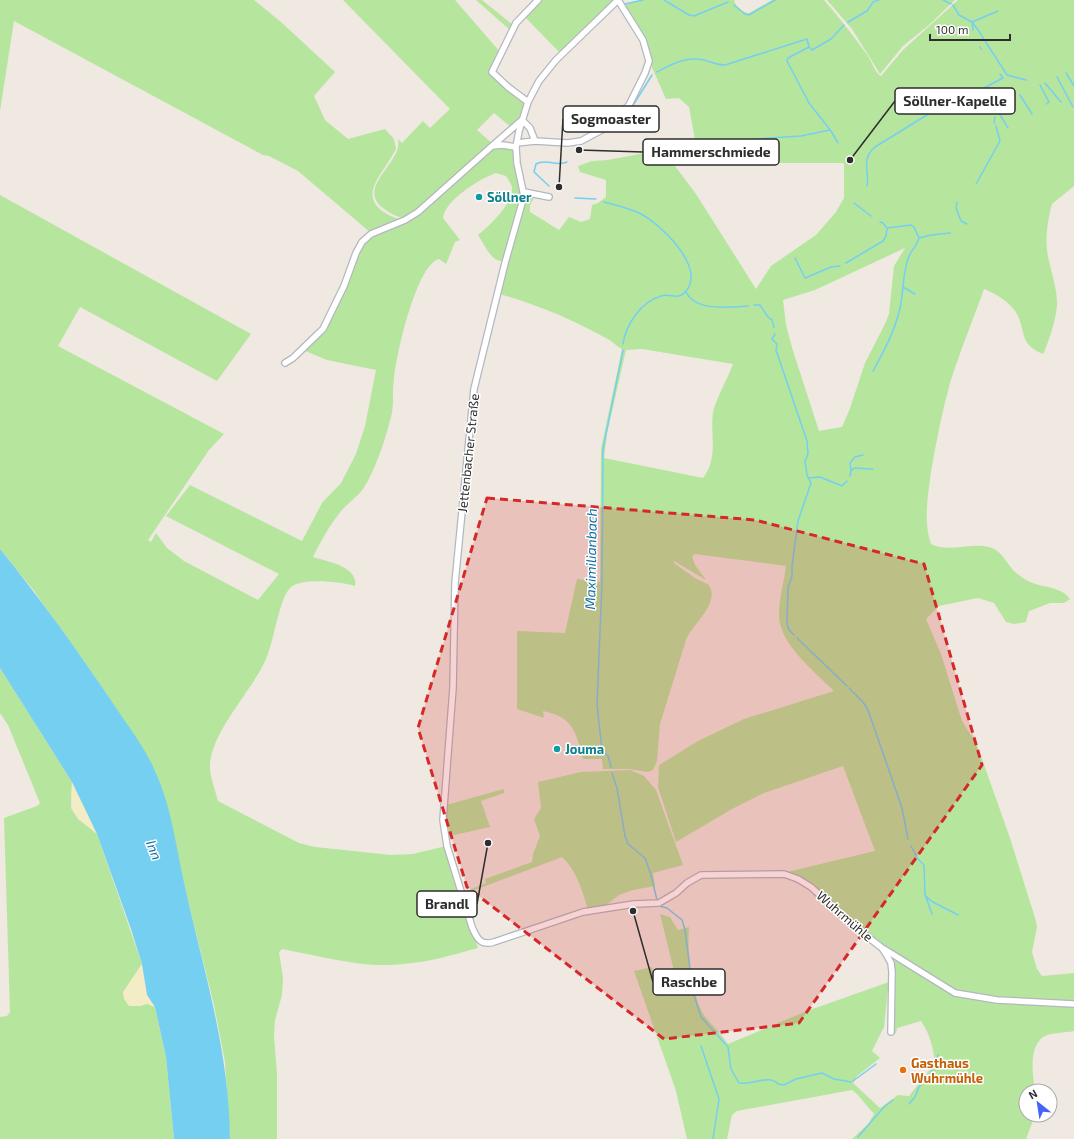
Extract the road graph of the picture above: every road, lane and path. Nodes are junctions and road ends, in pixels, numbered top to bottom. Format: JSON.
{"nodes":[{"id":1,"x":538,"y":0,"type":"edge"},
{"id":2,"x":618,"y":0,"type":"edge"},
{"id":3,"x":528,"y":102,"type":"junction"},
{"id":4,"x":522,"y":120,"type":"junction"},
{"id":5,"x":535,"y":140,"type":"junction"},
{"id":6,"x":516,"y":145,"type":"junction"},
{"id":7,"x":492,"y":146,"type":"junction"},
{"id":8,"x":524,"y":192,"type":"junction"},
{"id":9,"x":549,"y":197,"type":"dead end"},
{"id":10,"x":285,"y":363,"type":"dead end"},
{"id":11,"x":481,"y":942,"type":"joint"},
{"id":12,"x":882,"y":948,"type":"junction"},
{"id":13,"x":900,"y":958,"type":"junction"},
{"id":14,"x":891,"y":963,"type":"junction"},
{"id":15,"x":1074,"y":1004,"type":"edge"},
{"id":16,"x":891,"y":1032,"type":"dead end"}],
"edges":[{"from":1,"to":3,"type":"street"},
{"from":2,"to":3,"type":"street","name":"Jettenbacher Straße"},
{"from":2,"to":5,"type":"street"},
{"from":3,"to":4,"type":"street","name":"Jettenbacher Straße"},
{"from":4,"to":5,"type":"street"},
{"from":4,"to":6,"type":"street","name":"Jettenbacher Straße"},
{"from":4,"to":7,"type":"street"},
{"from":5,"to":6,"type":"street"},
{"from":6,"to":7,"type":"street"},
{"from":6,"to":8,"type":"street","name":"Jettenbacher Straße"},
{"from":7,"to":10,"type":"street"},
{"from":8,"to":9,"type":"street"},
{"from":8,"to":11,"type":"street","name":"Jettenbacher Straße"},
{"from":11,"to":12,"type":"street","name":"Wuhrmühle"},
{"from":12,"to":13,"type":"street"},
{"from":12,"to":14,"type":"street","name":"Wuhrmühle"},
{"from":13,"to":14,"type":"street"},
{"from":13,"to":15,"type":"street"},
{"from":14,"to":16,"type":"street","name":"Wuhrmühle"}]}
